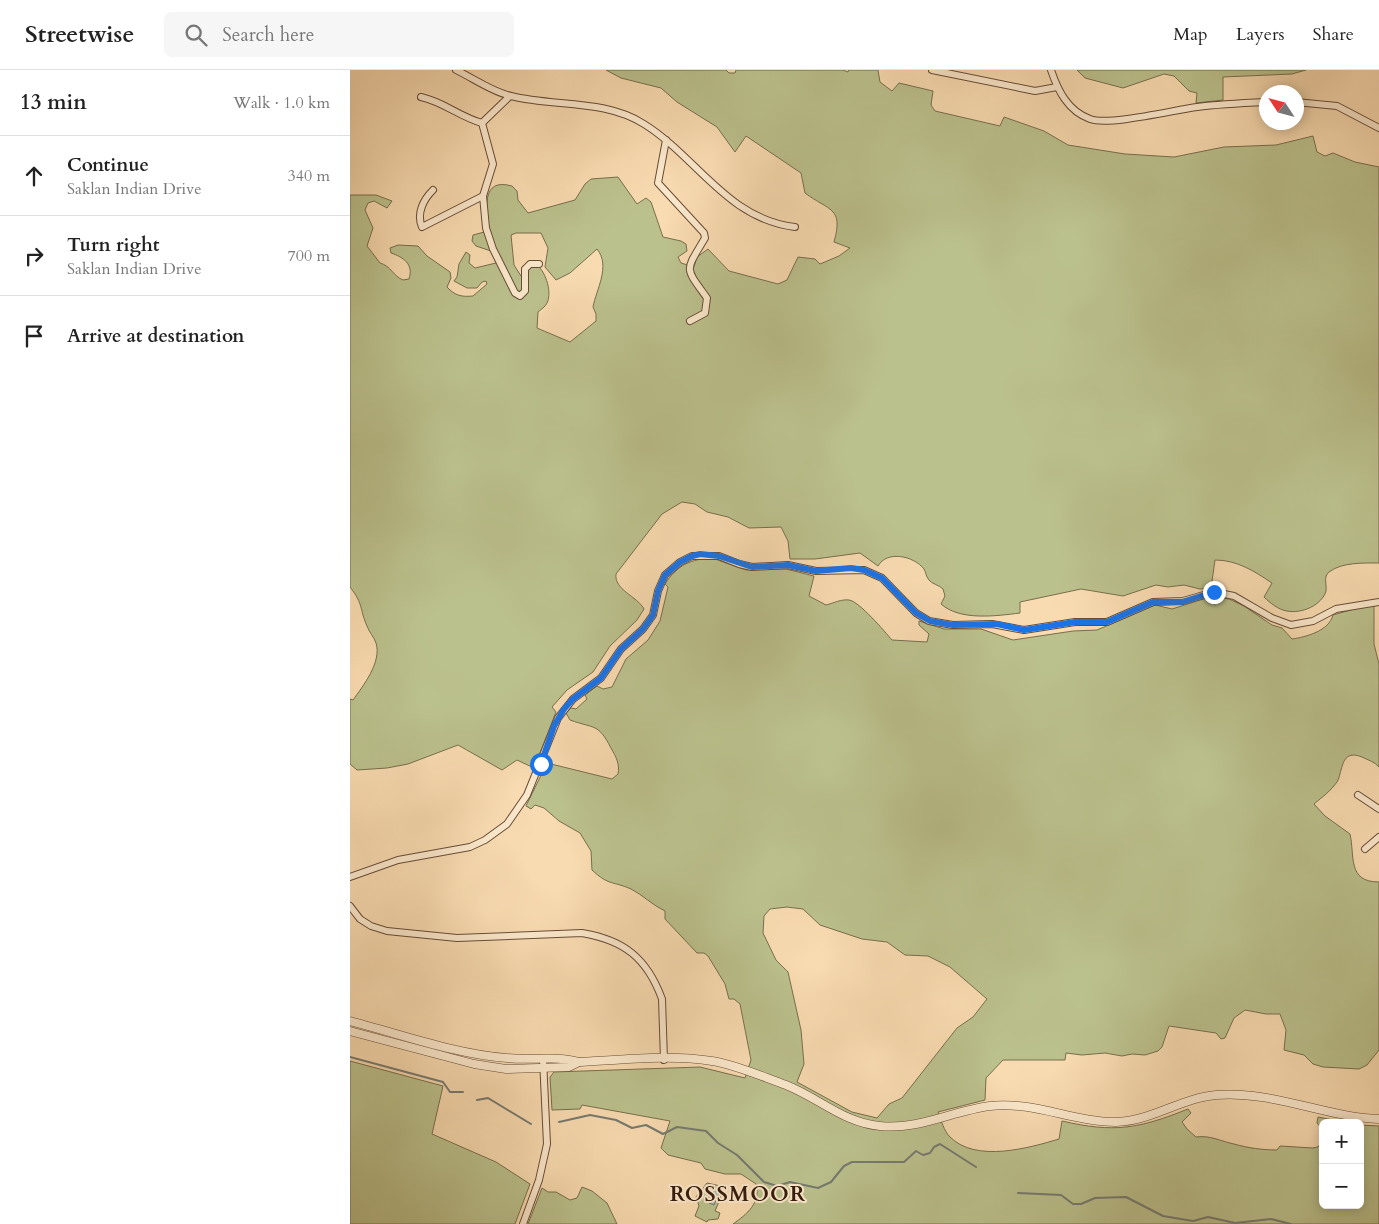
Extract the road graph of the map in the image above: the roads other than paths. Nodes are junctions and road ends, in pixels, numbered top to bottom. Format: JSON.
{"nodes":[{"id":1,"x":456,"y":70,"type":"edge"},
{"id":2,"x":932,"y":70,"type":"edge"},
{"id":3,"x":1051,"y":70,"type":"edge"},
{"id":4,"x":1057,"y":87,"type":"junction"},
{"id":5,"x":510,"y":96,"type":"junction"},
{"id":6,"x":422,"y":97,"type":"dead end"},
{"id":7,"x":1259,"y":102,"type":"edge"},
{"id":8,"x":1304,"y":103,"type":"edge"},
{"id":9,"x":482,"y":123,"type":"junction"},
{"id":10,"x":1379,"y":128,"type":"edge"},
{"id":11,"x":666,"y":140,"type":"junction"},
{"id":12,"x":433,"y":190,"type":"dead end"},
{"id":13,"x":484,"y":196,"type":"junction"},
{"id":14,"x":796,"y":227,"type":"dead end"},
{"id":15,"x":540,"y":264,"type":"dead end"},
{"id":16,"x":690,"y":321,"type":"dead end"},
{"id":17,"x":1379,"y":602,"type":"edge"},
{"id":18,"x":1358,"y":795,"type":"dead end"},
{"id":19,"x":1379,"y":809,"type":"edge"},
{"id":20,"x":1379,"y":837,"type":"edge"},
{"id":21,"x":1365,"y":849,"type":"dead end"},
{"id":22,"x":350,"y":876,"type":"edge"},
{"id":23,"x":350,"y":906,"type":"edge"},
{"id":24,"x":350,"y":1021,"type":"edge"},
{"id":25,"x":350,"y":1031,"type":"edge"},
{"id":26,"x":543,"y":1058,"type":"junction"},
{"id":27,"x":664,"y":1060,"type":"junction"},
{"id":28,"x":579,"y":1062,"type":"junction"},
{"id":29,"x":544,"y":1067,"type":"junction"},
{"id":30,"x":1379,"y":1119,"type":"edge"},
{"id":31,"x":523,"y":1224,"type":"edge"}],
"edges":[{"from":1,"to":5,"type":"street"},
{"from":2,"to":4,"type":"street"},
{"from":3,"to":4,"type":"street"},
{"from":4,"to":7,"type":"street"},
{"from":5,"to":9,"type":"street"},
{"from":5,"to":11,"type":"street"},
{"from":6,"to":9,"type":"street"},
{"from":8,"to":10,"type":"street"},
{"from":9,"to":13,"type":"street"},
{"from":11,"to":14,"type":"street"},
{"from":11,"to":16,"type":"street"},
{"from":12,"to":13,"type":"street"},
{"from":13,"to":15,"type":"street"},
{"from":17,"to":22,"type":"street"},
{"from":18,"to":19,"type":"street"},
{"from":20,"to":21,"type":"street"},
{"from":23,"to":27,"type":"street"},
{"from":24,"to":26,"type":"street"},
{"from":25,"to":29,"type":"street"},
{"from":26,"to":28,"type":"street"},
{"from":26,"to":29,"type":"street"},
{"from":27,"to":28,"type":"street"},
{"from":27,"to":30,"type":"street"},
{"from":28,"to":29,"type":"street"},
{"from":29,"to":31,"type":"street"}]}
